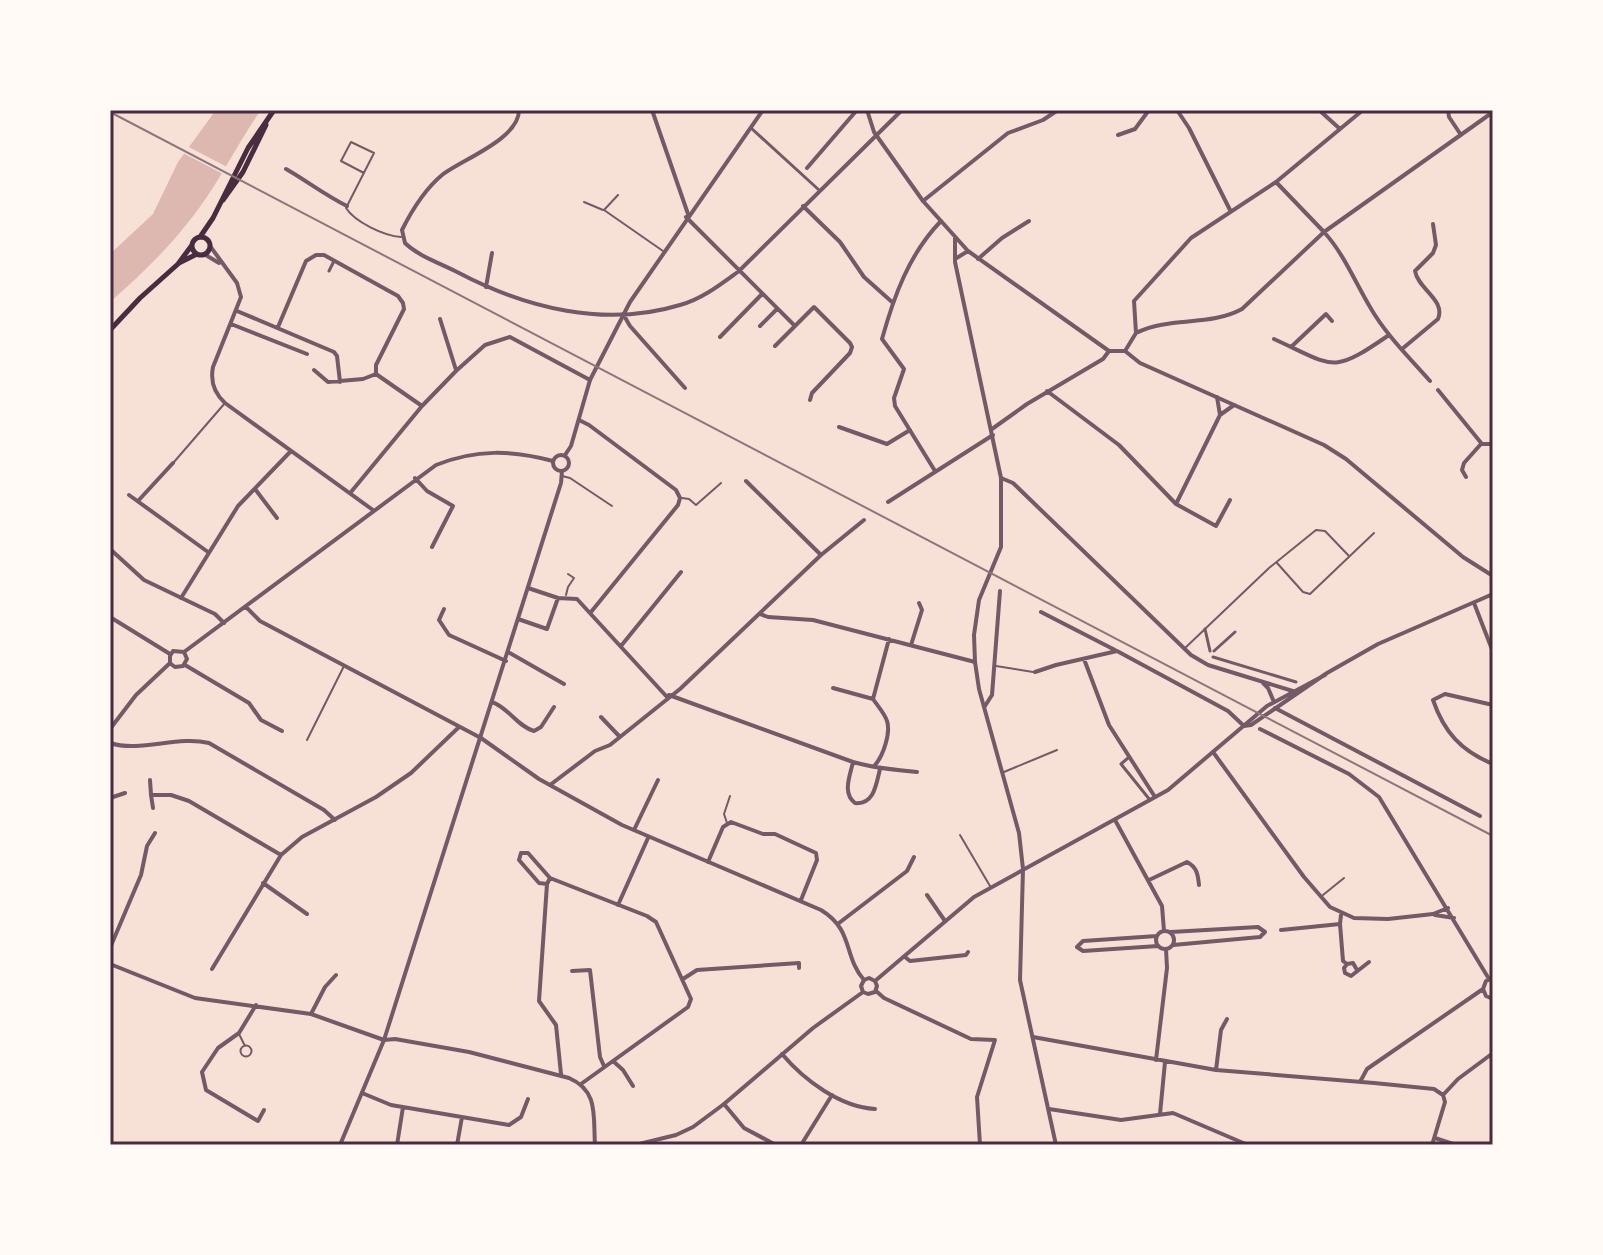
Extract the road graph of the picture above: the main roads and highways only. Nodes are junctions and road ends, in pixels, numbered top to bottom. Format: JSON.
{"nodes":[{"id":1,"x":274,"y":110,"type":"edge"},
{"id":2,"x":213,"y":218,"type":"junction"},
{"id":3,"x":200,"y":237,"type":"junction"},
{"id":4,"x":209,"y":243,"type":"junction"},
{"id":5,"x":192,"y":245,"type":"junction"},
{"id":6,"x":200,"y":254,"type":"junction"},
{"id":7,"x":178,"y":264,"type":"junction"},
{"id":8,"x":110,"y":330,"type":"edge"}],
"edges":[{"from":1,"to":2,"type":"main road"},
{"from":2,"to":3,"type":"main road"},
{"from":2,"to":4,"type":"main road"},
{"from":3,"to":4,"type":"main road"},
{"from":3,"to":5,"type":"main road"},
{"from":4,"to":6,"type":"main road"},
{"from":5,"to":6,"type":"main road"},
{"from":5,"to":7,"type":"main road"},
{"from":6,"to":7,"type":"main road"},
{"from":7,"to":8,"type":"main road"}]}
